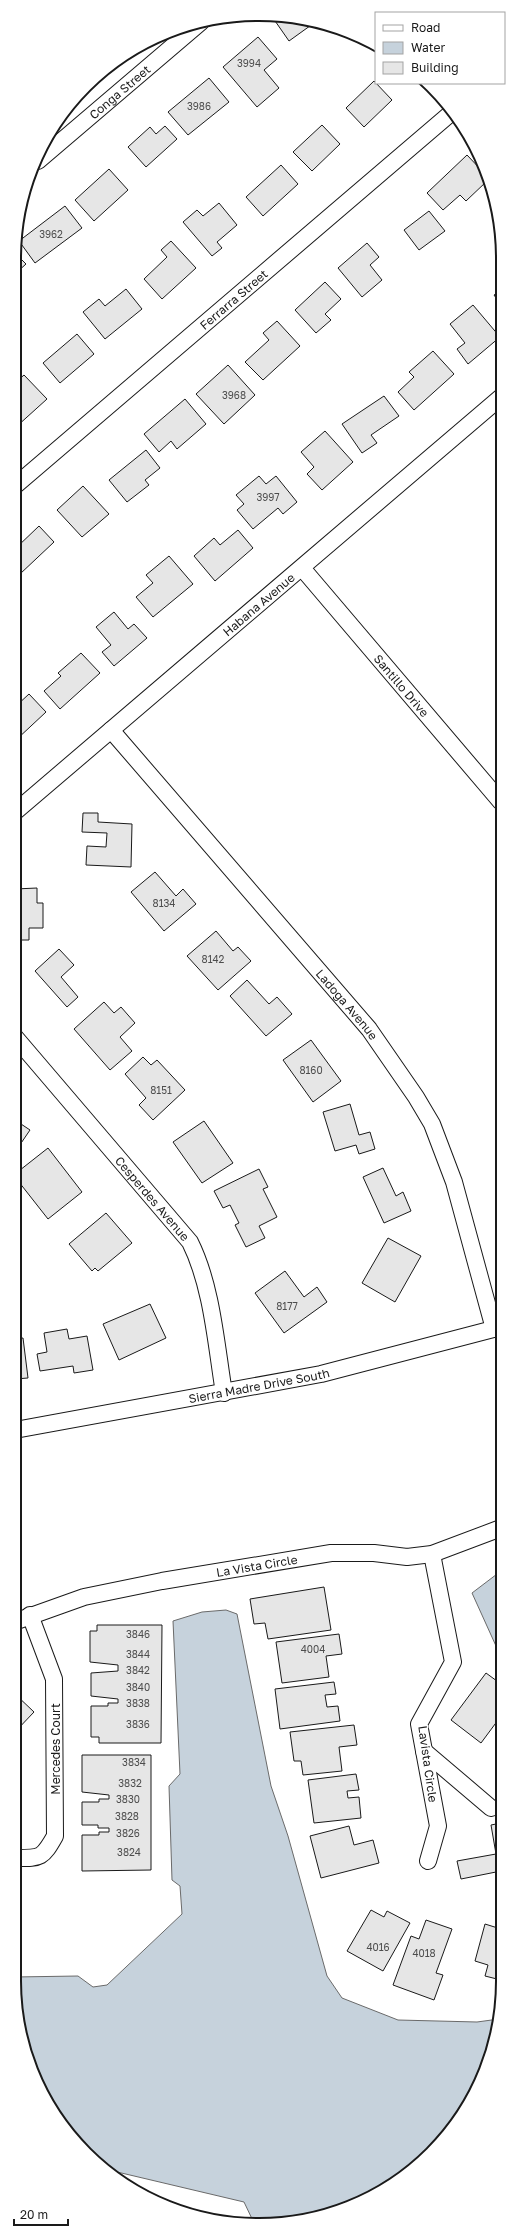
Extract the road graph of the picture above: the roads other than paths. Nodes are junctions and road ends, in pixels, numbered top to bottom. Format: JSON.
{"nodes":[{"id":1,"x":190,"y":31,"type":"edge"},
{"id":2,"x":448,"y":116,"type":"edge"},
{"id":3,"x":44,"y":156,"type":"edge"},
{"id":4,"x":496,"y":401,"type":"edge"},
{"id":5,"x":21,"y":481,"type":"edge"},
{"id":6,"x":302,"y":568,"type":"junction"},
{"id":7,"x":111,"y":730,"type":"junction"},
{"id":8,"x":496,"y":796,"type":"edge"},
{"id":9,"x":21,"y":807,"type":"edge"},
{"id":10,"x":21,"y":1044,"type":"edge"},
{"id":11,"x":496,"y":1325,"type":"edge"},
{"id":12,"x":496,"y":1328,"type":"edge"},
{"id":13,"x":224,"y":1393,"type":"junction"},
{"id":14,"x":21,"y":1429,"type":"edge"},
{"id":15,"x":496,"y":1530,"type":"edge"},
{"id":16,"x":432,"y":1554,"type":"junction"},
{"id":17,"x":30,"y":1615,"type":"junction"},
{"id":18,"x":21,"y":1619,"type":"edge"},
{"id":19,"x":424,"y":1751,"type":"junction"},
{"id":20,"x":491,"y":1808,"type":"dead end"},
{"id":21,"x":21,"y":1858,"type":"edge"},
{"id":22,"x":428,"y":1861,"type":"dead end"}],
"edges":[{"from":1,"to":3,"type":"street","name":"Conga Street"},
{"from":2,"to":5,"type":"street","name":"Ferrarra Street"},
{"from":4,"to":6,"type":"street","name":"Habana Avenue"},
{"from":6,"to":7,"type":"street","name":"Habana Avenue"},
{"from":6,"to":8,"type":"street","name":"Santillo Drive"},
{"from":7,"to":9,"type":"street","name":"Habana Avenue"},
{"from":7,"to":11,"type":"street","name":"Ladoga Avenue"},
{"from":10,"to":13,"type":"street","name":"Cesperdes Avenue"},
{"from":12,"to":13,"type":"street","name":"Sierra Madre Drive South"},
{"from":13,"to":14,"type":"street","name":"Sierra Madre Drive South"},
{"from":15,"to":16,"type":"street","name":"La Vista Circle"},
{"from":16,"to":17,"type":"street","name":"La Vista Circle"},
{"from":16,"to":19,"type":"street","name":"Lavista Circle"},
{"from":17,"to":18,"type":"street","name":"La Vista Circle"},
{"from":17,"to":21,"type":"street","name":"Mercedes Court"},
{"from":19,"to":20,"type":"street"},
{"from":19,"to":22,"type":"street","name":"Lavista Circle"}]}
